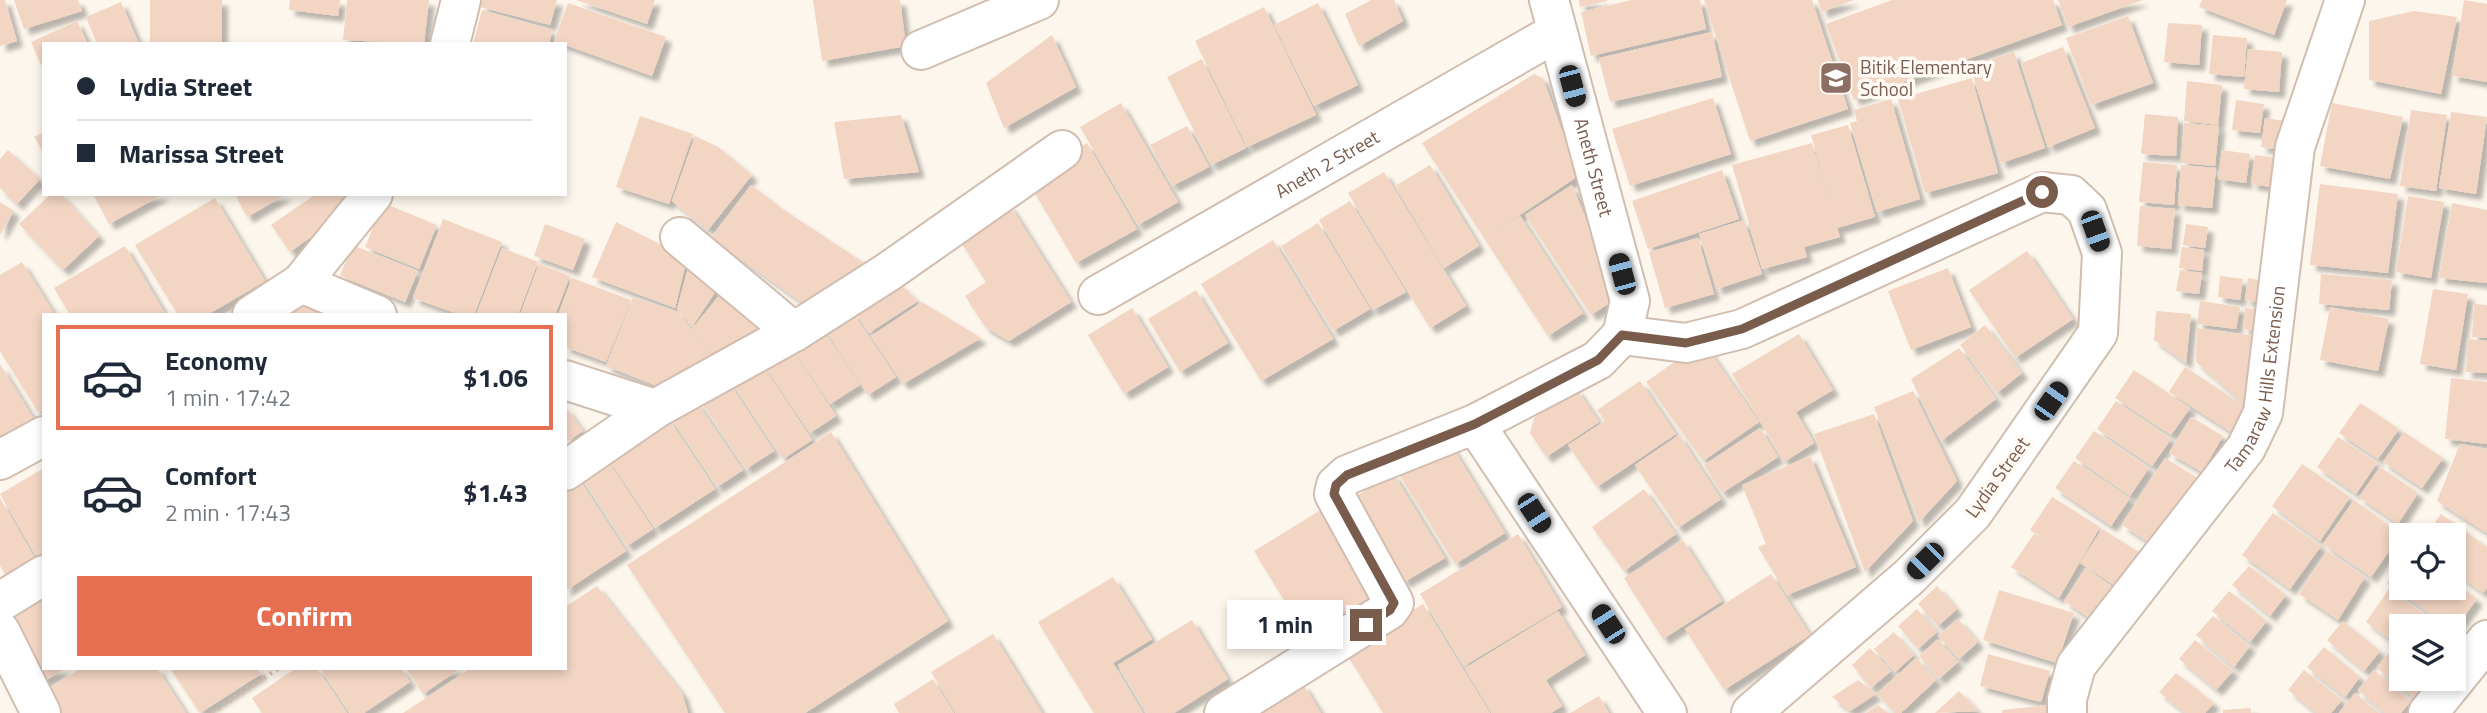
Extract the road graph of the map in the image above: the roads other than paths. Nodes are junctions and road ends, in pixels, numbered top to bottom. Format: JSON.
{"nodes":[{"id":1,"x":461,"y":0,"type":"edge"},
{"id":2,"x":1039,"y":0,"type":"edge"},
{"id":3,"x":2345,"y":0,"type":"edge"},
{"id":4,"x":1553,"y":16,"type":"edge"},
{"id":5,"x":450,"y":42,"type":"edge"},
{"id":6,"x":921,"y":50,"type":"dead end"},
{"id":7,"x":1062,"y":150,"type":"dead end"},
{"id":8,"x":371,"y":196,"type":"edge"},
{"id":9,"x":680,"y":237,"type":"dead end"},
{"id":10,"x":301,"y":283,"type":"junction"},
{"id":11,"x":1098,"y":295,"type":"dead end"},
{"id":12,"x":255,"y":313,"type":"edge"},
{"id":13,"x":372,"y":313,"type":"edge"},
{"id":14,"x":794,"y":332,"type":"junction"},
{"id":15,"x":1622,"y":335,"type":"junction"},
{"id":16,"x":567,"y":381,"type":"edge"},
{"id":17,"x":655,"y":409,"type":"junction"},
{"id":18,"x":1475,"y":424,"type":"junction"},
{"id":19,"x":42,"y":437,"type":"edge"},
{"id":20,"x":0,"y":460,"type":"edge"},
{"id":21,"x":567,"y":470,"type":"edge"},
{"id":22,"x":42,"y":576,"type":"edge"},
{"id":23,"x":0,"y":602,"type":"edge"},
{"id":24,"x":0,"y":631,"type":"edge"},
{"id":25,"x":2487,"y":640,"type":"edge"},
{"id":26,"x":41,"y":713,"type":"edge"},
{"id":27,"x":1224,"y":713,"type":"edge"},
{"id":28,"x":1667,"y":713,"type":"edge"},
{"id":29,"x":1751,"y":713,"type":"edge"},
{"id":30,"x":2067,"y":713,"type":"edge"},
{"id":31,"x":2428,"y":713,"type":"edge"}],
"edges":[{"from":1,"to":5,"type":"street"},
{"from":2,"to":6,"type":"street"},
{"from":3,"to":30,"type":"street","name":"Tamaraw Hills Extension"},
{"from":4,"to":11,"type":"street","name":"Aneth 2 Street"},
{"from":4,"to":15,"type":"street","name":"Aneth Street"},
{"from":7,"to":14,"type":"street"},
{"from":8,"to":10,"type":"street"},
{"from":9,"to":14,"type":"street"},
{"from":10,"to":12,"type":"street"},
{"from":10,"to":13,"type":"street"},
{"from":14,"to":17,"type":"street"},
{"from":15,"to":18,"type":"street"},
{"from":15,"to":29,"type":"street","name":"Lydia Street"},
{"from":16,"to":17,"type":"street"},
{"from":17,"to":21,"type":"street"},
{"from":18,"to":27,"type":"street"},
{"from":18,"to":28,"type":"street"},
{"from":19,"to":20,"type":"street"},
{"from":22,"to":23,"type":"street"},
{"from":24,"to":26,"type":"street"},
{"from":25,"to":31,"type":"street"}]}
